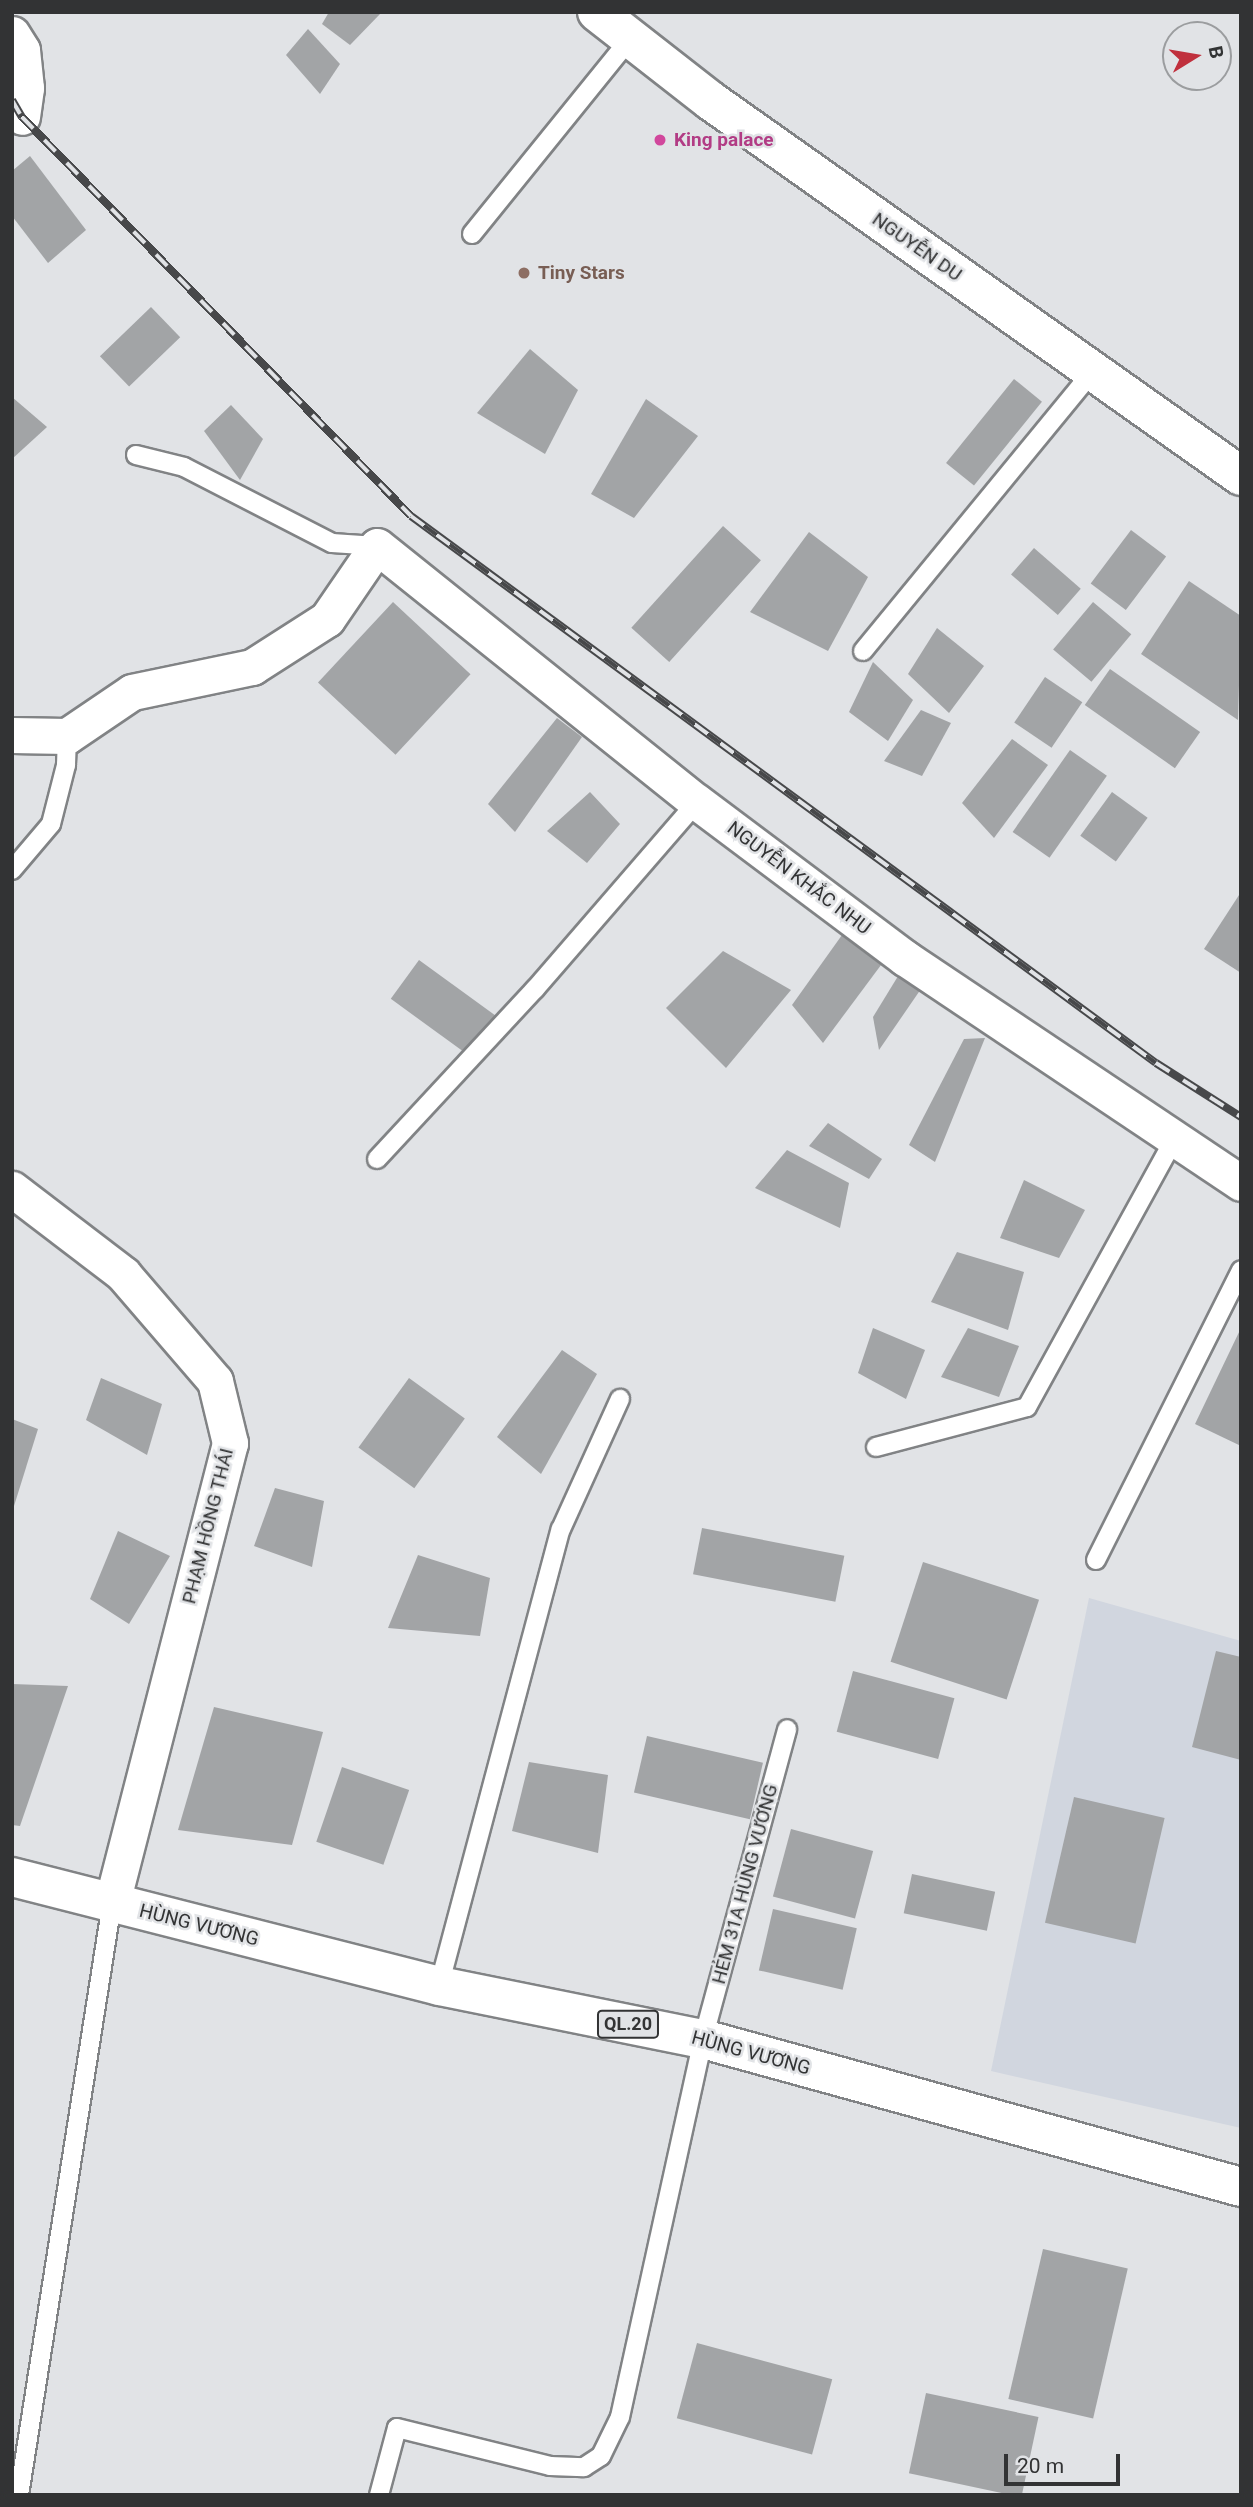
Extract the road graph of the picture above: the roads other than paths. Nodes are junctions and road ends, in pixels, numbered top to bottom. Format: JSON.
{"nodes":[{"id":1,"x":597,"y":12,"type":"edge"},
{"id":2,"x":12,"y":34,"type":"edge"},
{"id":3,"x":630,"y":39,"type":"junction"},
{"id":4,"x":17,"y":123,"type":"edge"},
{"id":5,"x":472,"y":234,"type":"dead end"},
{"id":6,"x":1092,"y":372,"type":"junction"},
{"id":7,"x":136,"y":455,"type":"dead end"},
{"id":8,"x":1241,"y":476,"type":"edge"},
{"id":9,"x":377,"y":546,"type":"junction"},
{"id":10,"x":863,"y":651,"type":"dead end"},
{"id":11,"x":12,"y":735,"type":"edge"},
{"id":12,"x":67,"y":736,"type":"junction"},
{"id":13,"x":697,"y":802,"type":"junction"},
{"id":14,"x":12,"y":870,"type":"edge"},
{"id":15,"x":1177,"y":1136,"type":"junction"},
{"id":16,"x":377,"y":1159,"type":"dead end"},
{"id":17,"x":1241,"y":1184,"type":"edge"},
{"id":18,"x":12,"y":1189,"type":"edge"},
{"id":19,"x":1241,"y":1270,"type":"edge"},
{"id":20,"x":620,"y":1399,"type":"dead end"},
{"id":21,"x":876,"y":1447,"type":"dead end"},
{"id":22,"x":1096,"y":1560,"type":"dead end"},
{"id":23,"x":787,"y":1729,"type":"dead end"},
{"id":24,"x":12,"y":1877,"type":"edge"},
{"id":25,"x":112,"y":1903,"type":"junction"},
{"id":26,"x":439,"y":1986,"type":"junction"},
{"id":27,"x":703,"y":2039,"type":"junction"},
{"id":28,"x":1241,"y":2187,"type":"edge"},
{"id":29,"x":19,"y":2495,"type":"edge"},
{"id":30,"x":379,"y":2495,"type":"edge"}],
"edges":[{"from":1,"to":3,"type":"main road","name":"NGUYỄN DU"},
{"from":2,"to":4,"type":"street"},
{"from":3,"to":5,"type":"lane"},
{"from":3,"to":6,"type":"main road","name":"NGUYỄN DU"},
{"from":6,"to":8,"type":"main road","name":"NGUYỄN DU"},
{"from":6,"to":10,"type":"lane"},
{"from":7,"to":9,"type":"lane"},
{"from":9,"to":12,"type":"street"},
{"from":9,"to":13,"type":"street","name":"NGUYỄN KHẮC NHU"},
{"from":11,"to":12,"type":"street"},
{"from":12,"to":14,"type":"lane"},
{"from":13,"to":15,"type":"street","name":"NGUYỄN KHẮC NHU"},
{"from":13,"to":16,"type":"lane"},
{"from":15,"to":17,"type":"street","name":"NGUYỄN KHẮC NHU"},
{"from":15,"to":21,"type":"lane"},
{"from":18,"to":25,"type":"street","name":"PHẠM HỒNG THÁI"},
{"from":19,"to":22,"type":"lane"},
{"from":20,"to":26,"type":"lane"},
{"from":23,"to":27,"type":"lane","name":"HẺM 31A HÙNG VƯƠNG"},
{"from":24,"to":25,"type":"main road","name":"HÙNG VƯƠNG","number":"QL.20"},
{"from":25,"to":26,"type":"main road","name":"HÙNG VƯƠNG","number":"QL.20"},
{"from":25,"to":29,"type":"lane"},
{"from":26,"to":27,"type":"main road","name":"HÙNG VƯƠNG","number":"QL.20"},
{"from":27,"to":28,"type":"main road","name":"HÙNG VƯƠNG","number":"QL.20"},
{"from":27,"to":30,"type":"lane","name":"HẺM 31A HÙNG VƯƠNG"}]}
